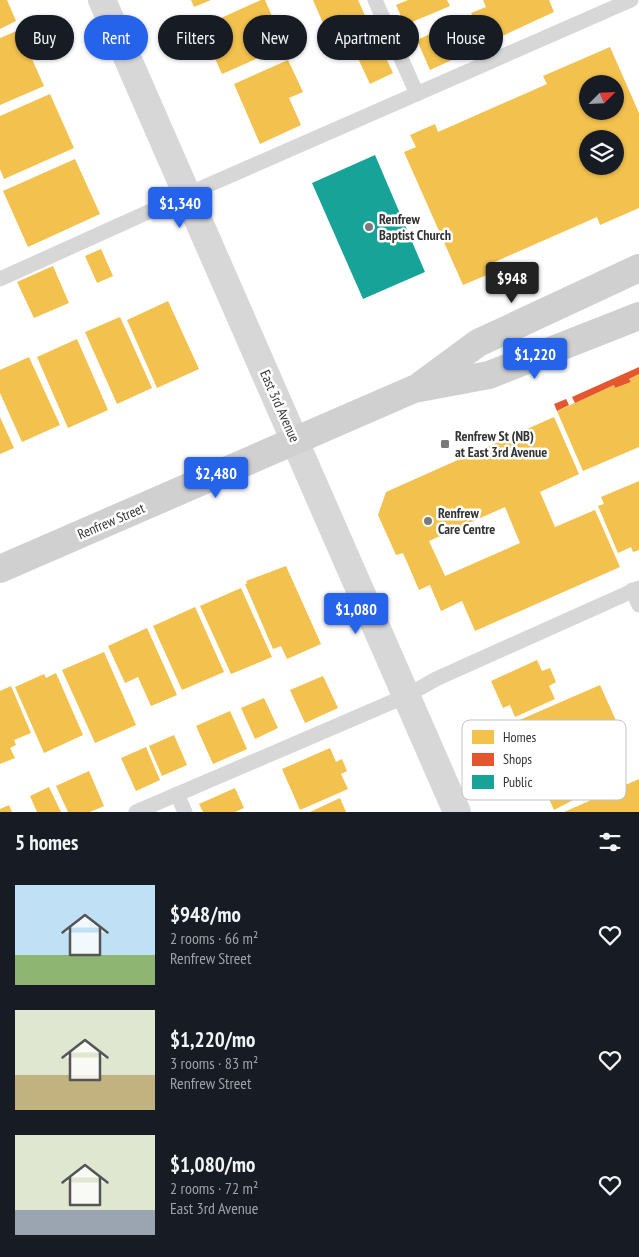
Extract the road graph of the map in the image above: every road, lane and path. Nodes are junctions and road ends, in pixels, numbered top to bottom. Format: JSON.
{"nodes":[{"id":1,"x":102,"y":0,"type":"edge"},
{"id":2,"x":376,"y":0,"type":"edge"},
{"id":3,"x":631,"y":0,"type":"edge"},
{"id":4,"x":417,"y":94,"type":"junction"},
{"id":5,"x":188,"y":194,"type":"junction"},
{"id":6,"x":639,"y":268,"type":"edge"},
{"id":7,"x":0,"y":280,"type":"edge"},
{"id":8,"x":639,"y":316,"type":"edge"},
{"id":9,"x":414,"y":389,"type":"junction"},
{"id":10,"x":295,"y":441,"type":"junction"},
{"id":11,"x":0,"y":569,"type":"edge"},
{"id":12,"x":636,"y":589,"type":"edge"},
{"id":13,"x":639,"y":605,"type":"edge"},
{"id":14,"x":406,"y":696,"type":"junction"},
{"id":15,"x":177,"y":794,"type":"junction"},
{"id":16,"x":136,"y":812,"type":"edge"},
{"id":17,"x":185,"y":812,"type":"edge"},
{"id":18,"x":457,"y":812,"type":"edge"}],
"edges":[{"from":1,"to":5,"type":"street","name":"East 3rd Avenue"},
{"from":2,"to":4,"type":"lane"},
{"from":3,"to":4,"type":"lane"},
{"from":4,"to":5,"type":"lane"},
{"from":5,"to":7,"type":"lane"},
{"from":5,"to":10,"type":"street","name":"East 3rd Avenue"},
{"from":6,"to":9,"type":"street","name":"Renfrew Street"},
{"from":8,"to":9,"type":"street","name":"Renfrew Street"},
{"from":9,"to":10,"type":"street","name":"Renfrew Street"},
{"from":10,"to":11,"type":"street","name":"Renfrew Street"},
{"from":10,"to":14,"type":"street","name":"East 3rd Avenue"},
{"from":12,"to":13,"type":"lane"},
{"from":12,"to":14,"type":"lane"},
{"from":14,"to":15,"type":"lane"},
{"from":14,"to":18,"type":"street","name":"East 3rd Avenue"},
{"from":15,"to":16,"type":"lane"},
{"from":15,"to":17,"type":"lane"}]}
